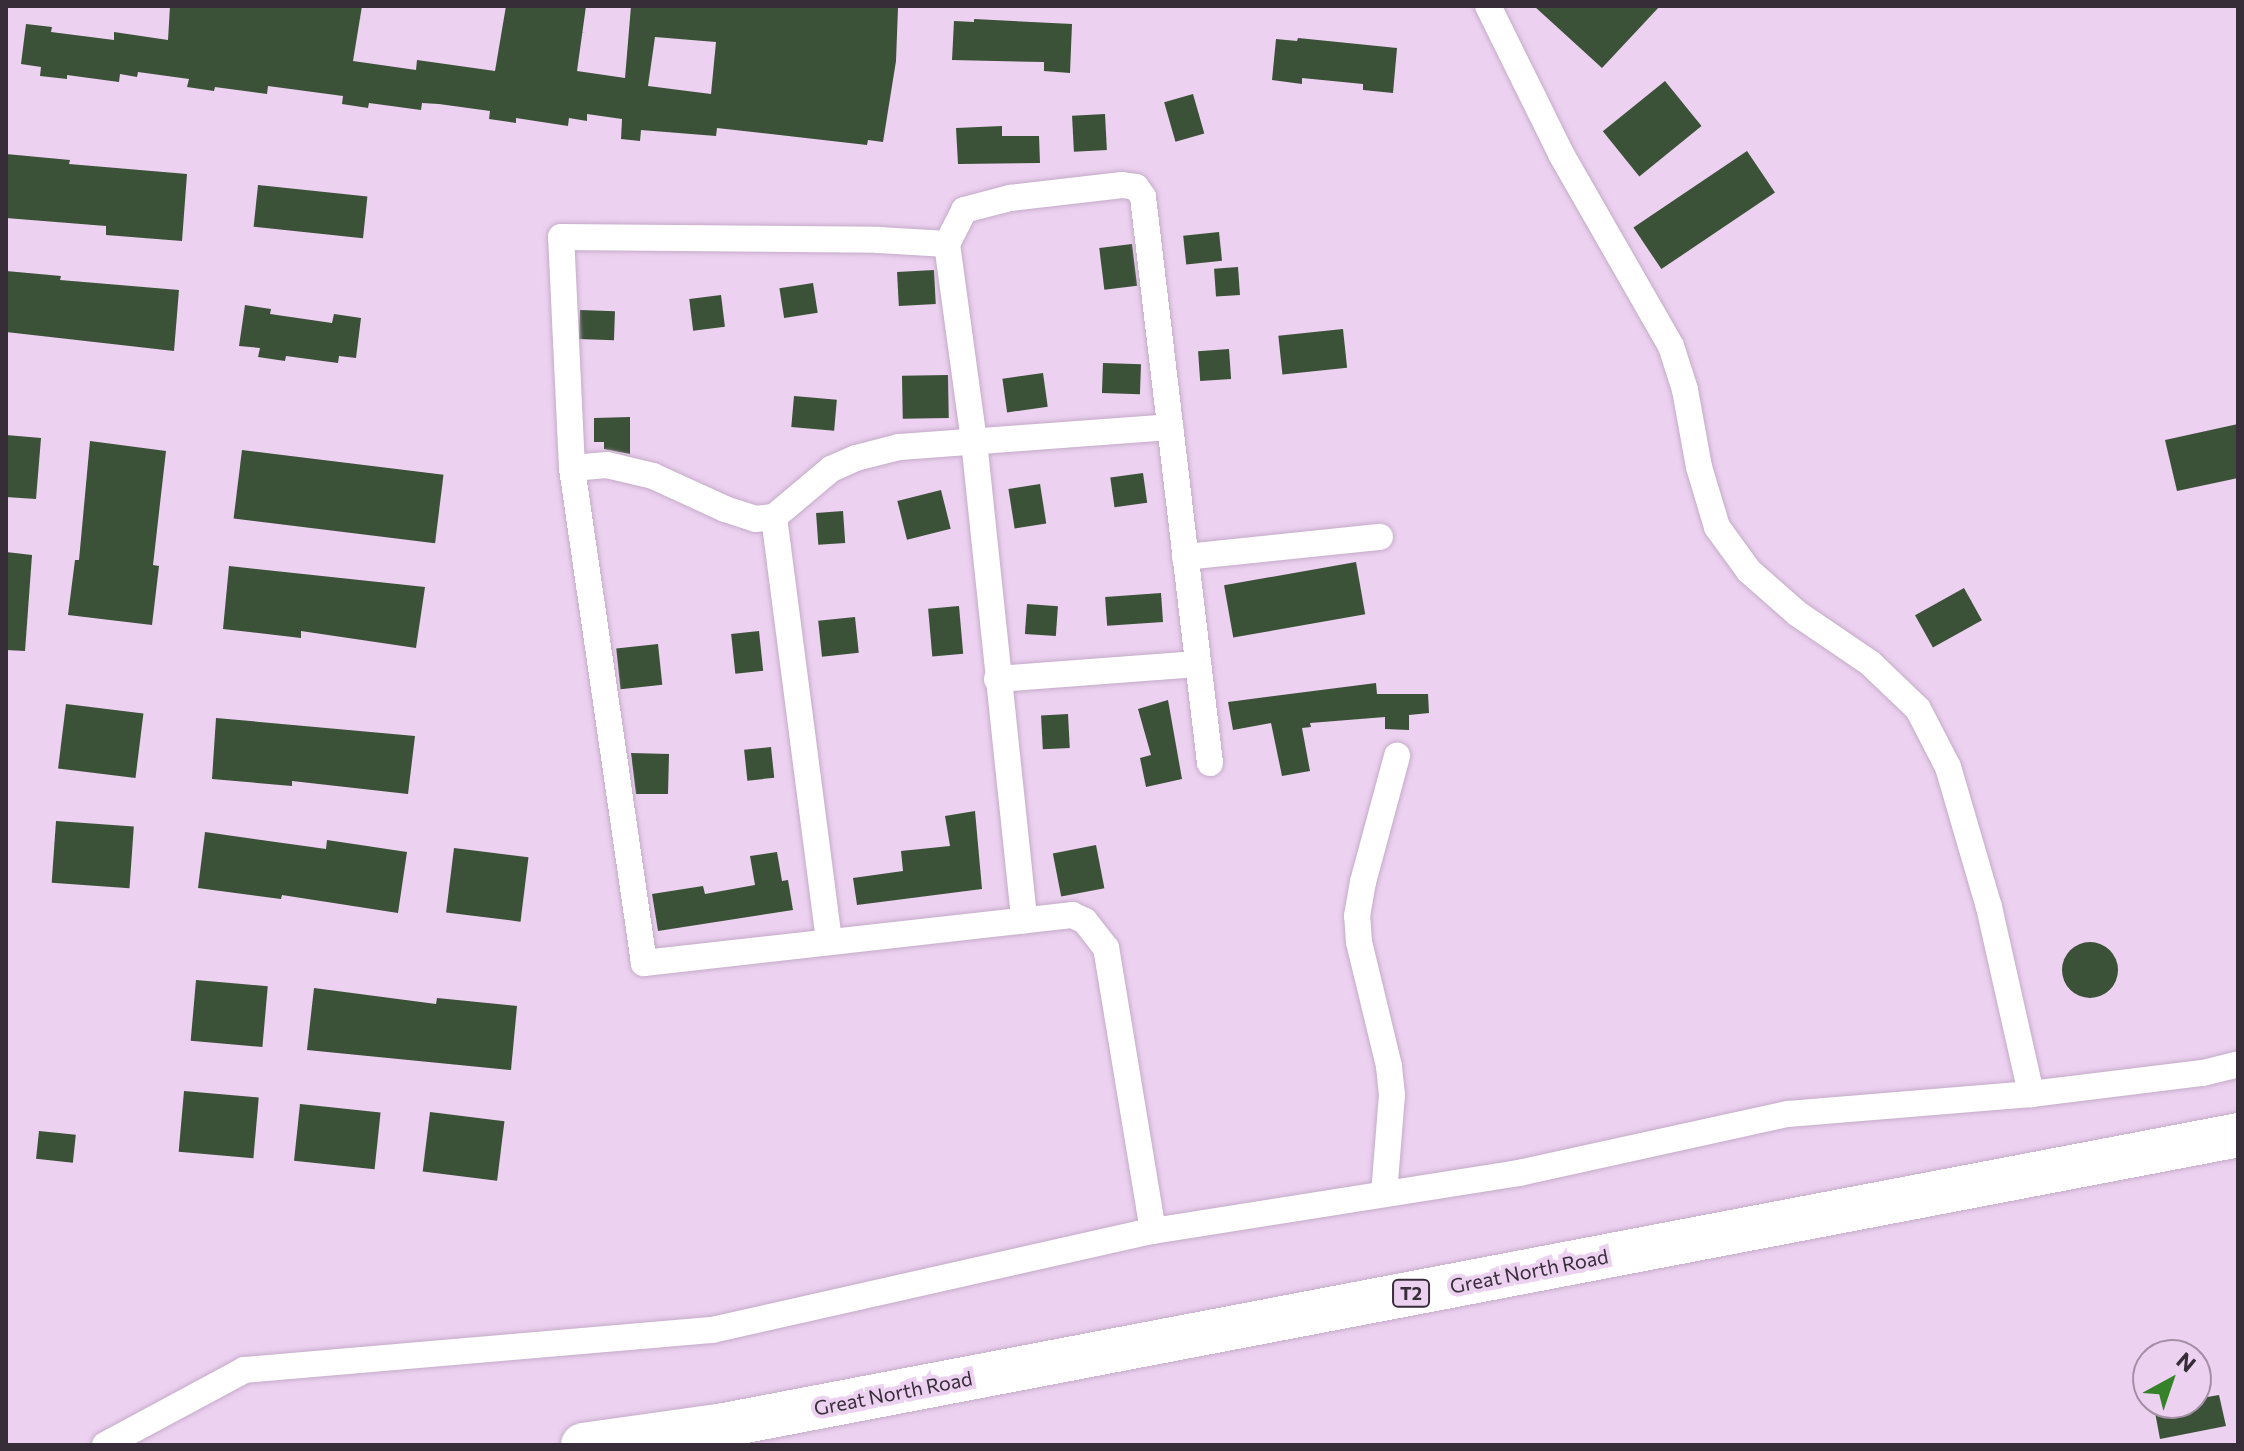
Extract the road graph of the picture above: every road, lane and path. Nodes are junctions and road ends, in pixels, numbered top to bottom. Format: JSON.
{"nodes":[{"id":1,"x":1488,"y":6,"type":"edge"},
{"id":2,"x":947,"y":244,"type":"junction"},
{"id":3,"x":1170,"y":427,"type":"junction"},
{"id":4,"x":974,"y":441,"type":"junction"},
{"id":5,"x":572,"y":468,"type":"junction"},
{"id":6,"x":774,"y":517,"type":"junction"},
{"id":7,"x":1380,"y":537,"type":"dead end"},
{"id":8,"x":1185,"y":557,"type":"junction"},
{"id":9,"x":1197,"y":664,"type":"junction"},
{"id":10,"x":997,"y":679,"type":"junction"},
{"id":11,"x":1397,"y":756,"type":"dead end"},
{"id":12,"x":1210,"y":763,"type":"dead end"},
{"id":13,"x":1024,"y":920,"type":"junction"},
{"id":14,"x":829,"y":940,"type":"junction"},
{"id":15,"x":2238,"y":1064,"type":"edge"},
{"id":16,"x":2031,"y":1094,"type":"junction"},
{"id":17,"x":2238,"y":1135,"type":"edge"},
{"id":18,"x":1384,"y":1194,"type":"junction"},
{"id":19,"x":1153,"y":1231,"type":"junction"},
{"id":20,"x":105,"y":1445,"type":"edge"},
{"id":21,"x":583,"y":1445,"type":"edge"}],
"edges":[{"from":1,"to":16,"type":"street"},
{"from":2,"to":3,"type":"street"},
{"from":2,"to":4,"type":"street"},
{"from":2,"to":5,"type":"street"},
{"from":3,"to":4,"type":"street"},
{"from":3,"to":8,"type":"street"},
{"from":4,"to":6,"type":"street"},
{"from":4,"to":10,"type":"street"},
{"from":5,"to":6,"type":"street"},
{"from":5,"to":14,"type":"street"},
{"from":6,"to":14,"type":"street"},
{"from":7,"to":8,"type":"street"},
{"from":8,"to":9,"type":"street"},
{"from":9,"to":10,"type":"street"},
{"from":9,"to":12,"type":"street"},
{"from":10,"to":13,"type":"street"},
{"from":11,"to":18,"type":"street"},
{"from":13,"to":14,"type":"street"},
{"from":13,"to":19,"type":"street"},
{"from":15,"to":16,"type":"street"},
{"from":16,"to":18,"type":"street"},
{"from":17,"to":21,"type":"highway","name":"Great North Road","number":"T2"},
{"from":18,"to":19,"type":"street"},
{"from":19,"to":20,"type":"street"}]}
